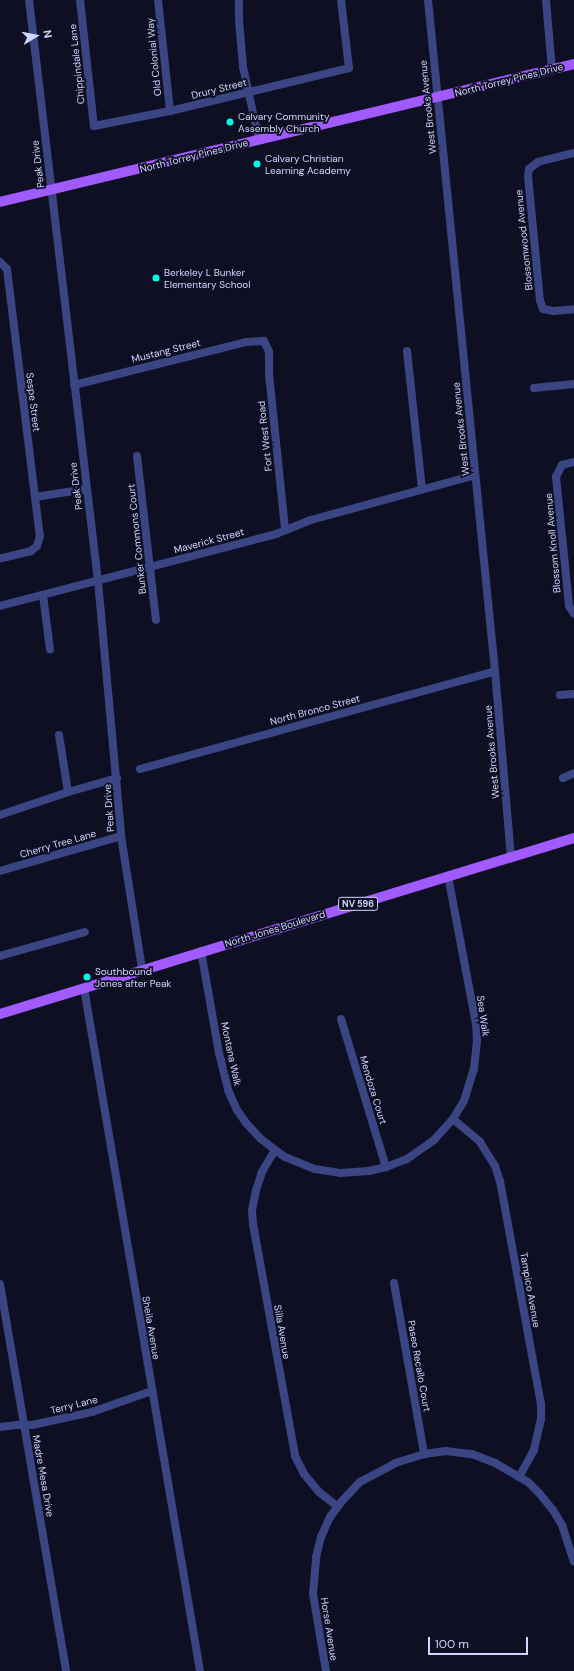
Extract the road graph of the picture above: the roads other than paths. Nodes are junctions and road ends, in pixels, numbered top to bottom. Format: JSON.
{"nodes":[{"id":1,"x":29,"y":0,"type":"edge"},
{"id":2,"x":80,"y":0,"type":"edge"},
{"id":3,"x":158,"y":0,"type":"edge"},
{"id":4,"x":240,"y":0,"type":"edge"},
{"id":5,"x":340,"y":0,"type":"edge"},
{"id":6,"x":428,"y":0,"type":"edge"},
{"id":7,"x":546,"y":0,"type":"edge"},
{"id":8,"x":574,"y":64,"type":"edge"},
{"id":9,"x":552,"y":70,"type":"junction"},
{"id":10,"x":247,"y":92,"type":"junction"},
{"id":11,"x":437,"y":98,"type":"junction"},
{"id":12,"x":170,"y":111,"type":"junction"},
{"id":13,"x":94,"y":126,"type":"joint"},
{"id":14,"x":259,"y":140,"type":"junction"},
{"id":15,"x":574,"y":153,"type":"edge"},
{"id":16,"x":52,"y":190,"type":"junction"},
{"id":17,"x":0,"y":202,"type":"edge"},
{"id":18,"x":1,"y":262,"type":"edge"},
{"id":19,"x":574,"y":309,"type":"edge"},
{"id":20,"x":264,"y":341,"type":"joint"},
{"id":21,"x":407,"y":351,"type":"dead end"},
{"id":22,"x":574,"y":384,"type":"edge"},
{"id":23,"x":74,"y":385,"type":"junction"},
{"id":24,"x":534,"y":388,"type":"dead end"},
{"id":25,"x":137,"y":456,"type":"dead end"},
{"id":26,"x":574,"y":462,"type":"edge"},
{"id":27,"x":475,"y":475,"type":"junction"},
{"id":28,"x":86,"y":489,"type":"junction"},
{"id":29,"x":422,"y":489,"type":"junction"},
{"id":30,"x":35,"y":497,"type":"junction"},
{"id":31,"x":286,"y":530,"type":"junction"},
{"id":32,"x":0,"y":559,"type":"edge"},
{"id":33,"x":150,"y":568,"type":"junction"},
{"id":34,"x":98,"y":581,"type":"junction"},
{"id":35,"x":43,"y":595,"type":"junction"},
{"id":36,"x":0,"y":606,"type":"edge"},
{"id":37,"x":574,"y":614,"type":"edge"},
{"id":38,"x":156,"y":620,"type":"dead end"},
{"id":39,"x":50,"y":650,"type":"dead end"},
{"id":40,"x":495,"y":671,"type":"junction"},
{"id":41,"x":574,"y":694,"type":"edge"},
{"id":42,"x":560,"y":695,"type":"dead end"},
{"id":43,"x":59,"y":735,"type":"dead end"},
{"id":44,"x":140,"y":769,"type":"dead end"},
{"id":45,"x":574,"y":772,"type":"edge"},
{"id":46,"x":117,"y":778,"type":"junction"},
{"id":47,"x":563,"y":778,"type":"dead end"},
{"id":48,"x":68,"y":792,"type":"junction"},
{"id":49,"x":0,"y":816,"type":"edge"},
{"id":50,"x":121,"y":836,"type":"junction"},
{"id":51,"x":574,"y":838,"type":"edge"},
{"id":52,"x":511,"y":857,"type":"junction"},
{"id":53,"x":0,"y":871,"type":"edge"},
{"id":54,"x":448,"y":876,"type":"junction"},
{"id":55,"x":85,"y":932,"type":"dead end"},
{"id":56,"x":201,"y":951,"type":"junction"},
{"id":57,"x":0,"y":956,"type":"edge"},
{"id":58,"x":142,"y":969,"type":"junction"},
{"id":59,"x":84,"y":988,"type":"junction"},
{"id":60,"x":0,"y":1014,"type":"edge"},
{"id":61,"x":341,"y":1019,"type":"dead end"},
{"id":62,"x":453,"y":1118,"type":"junction"},
{"id":63,"x":275,"y":1150,"type":"junction"},
{"id":64,"x":386,"y":1167,"type":"junction"},
{"id":65,"x":394,"y":1282,"type":"dead end"},
{"id":66,"x":0,"y":1284,"type":"edge"},
{"id":67,"x":152,"y":1391,"type":"junction"},
{"id":68,"x":24,"y":1425,"type":"junction"},
{"id":69,"x":0,"y":1427,"type":"edge"},
{"id":70,"x":424,"y":1454,"type":"junction"},
{"id":71,"x":519,"y":1477,"type":"junction"},
{"id":72,"x":337,"y":1506,"type":"junction"},
{"id":73,"x":574,"y":1561,"type":"edge"},
{"id":74,"x":66,"y":1671,"type":"edge"},
{"id":75,"x":200,"y":1671,"type":"edge"},
{"id":76,"x":326,"y":1671,"type":"edge"}],
"edges":[{"from":1,"to":16,"type":"street","name":"Peak Drive"},
{"from":2,"to":13,"type":"street","name":"Chippindale Lane"},
{"from":3,"to":12,"type":"street","name":"Old Colonial Way"},
{"from":4,"to":10,"type":"street"},
{"from":5,"to":10,"type":"street","name":"Drury Street"},
{"from":6,"to":11,"type":"street","name":"West Brooks Avenue"},
{"from":7,"to":9,"type":"street"},
{"from":8,"to":9,"type":"main road","name":"North Torrey Pines Drive"},
{"from":9,"to":11,"type":"main road","name":"North Torrey Pines Drive"},
{"from":10,"to":12,"type":"street","name":"Drury Street"},
{"from":10,"to":14,"type":"street"},
{"from":11,"to":14,"type":"main road","name":"North Torrey Pines Drive"},
{"from":11,"to":27,"type":"street","name":"West Brooks Avenue"},
{"from":12,"to":13,"type":"street","name":"Drury Street"},
{"from":14,"to":16,"type":"main road","name":"North Torrey Pines Drive"},
{"from":15,"to":19,"type":"street","name":"Blossomwood Avenue"},
{"from":16,"to":17,"type":"main road","name":"North Torrey Pines Drive"},
{"from":16,"to":23,"type":"street","name":"Peak Drive"},
{"from":18,"to":30,"type":"street","name":"Sespe Street"},
{"from":20,"to":23,"type":"street","name":"Mustang Street"},
{"from":20,"to":31,"type":"street","name":"Fort West Road"},
{"from":21,"to":29,"type":"street"},
{"from":22,"to":24,"type":"street"},
{"from":23,"to":28,"type":"street","name":"Peak Drive"},
{"from":25,"to":33,"type":"street","name":"Bunker Commons Court"},
{"from":26,"to":37,"type":"street","name":"Blossom Knoll Avenue"},
{"from":27,"to":29,"type":"street","name":"Maverick Street"},
{"from":27,"to":40,"type":"street","name":"West Brooks Avenue"},
{"from":28,"to":30,"type":"street"},
{"from":28,"to":34,"type":"street","name":"Peak Drive"},
{"from":29,"to":31,"type":"street","name":"Maverick Street"},
{"from":30,"to":32,"type":"street","name":"Sespe Street"},
{"from":31,"to":33,"type":"street","name":"Maverick Street"},
{"from":33,"to":34,"type":"street","name":"Maverick Street"},
{"from":33,"to":38,"type":"street","name":"Bunker Commons Court"},
{"from":34,"to":35,"type":"street","name":"Maverick Street"},
{"from":34,"to":46,"type":"street","name":"Peak Drive"},
{"from":35,"to":36,"type":"street","name":"Maverick Street"},
{"from":35,"to":39,"type":"street"},
{"from":40,"to":44,"type":"street","name":"North Bronco Street"},
{"from":40,"to":52,"type":"street","name":"West Brooks Avenue"},
{"from":41,"to":42,"type":"street"},
{"from":43,"to":48,"type":"street"},
{"from":45,"to":47,"type":"street"},
{"from":46,"to":48,"type":"street"},
{"from":46,"to":50,"type":"street","name":"Peak Drive"},
{"from":48,"to":49,"type":"street"},
{"from":50,"to":53,"type":"street","name":"Cherry Tree Lane"},
{"from":50,"to":58,"type":"street","name":"Peak Drive"},
{"from":51,"to":52,"type":"main road","name":"North Jones Boulevard","number":"NV 596"},
{"from":52,"to":54,"type":"main road","name":"North Jones Boulevard","number":"NV 596"},
{"from":54,"to":56,"type":"main road","name":"North Jones Boulevard","number":"NV 596"},
{"from":54,"to":62,"type":"street","name":"Sea Walk"},
{"from":55,"to":57,"type":"street"},
{"from":56,"to":58,"type":"main road","name":"North Jones Boulevard","number":"NV 596"},
{"from":56,"to":63,"type":"street","name":"Montana Walk"},
{"from":58,"to":59,"type":"main road","name":"North Jones Boulevard","number":"NV 596"},
{"from":59,"to":60,"type":"main road","name":"North Jones Boulevard","number":"NV 596"},
{"from":59,"to":67,"type":"street","name":"Sheila Avenue"},
{"from":61,"to":64,"type":"street","name":"Mendoza Court"},
{"from":62,"to":64,"type":"street","name":"Sea Walk"},
{"from":62,"to":71,"type":"street","name":"Tampico Avenue"},
{"from":63,"to":64,"type":"street","name":"Montana Walk"},
{"from":63,"to":72,"type":"street","name":"Silla Avenue"},
{"from":65,"to":70,"type":"street","name":"Paseo Recallo Court"},
{"from":66,"to":68,"type":"street","name":"Madre Mesa Drive"},
{"from":67,"to":68,"type":"street","name":"Terry Lane"},
{"from":67,"to":75,"type":"street","name":"Sheila Avenue"},
{"from":68,"to":69,"type":"street","name":"Terry Lane"},
{"from":68,"to":74,"type":"street","name":"Madre Mesa Drive"},
{"from":70,"to":71,"type":"street","name":"Horse Avenue"},
{"from":70,"to":72,"type":"street","name":"Horse Avenue"},
{"from":71,"to":73,"type":"street","name":"Horse Avenue"},
{"from":72,"to":76,"type":"street","name":"Horse Avenue"}]}
